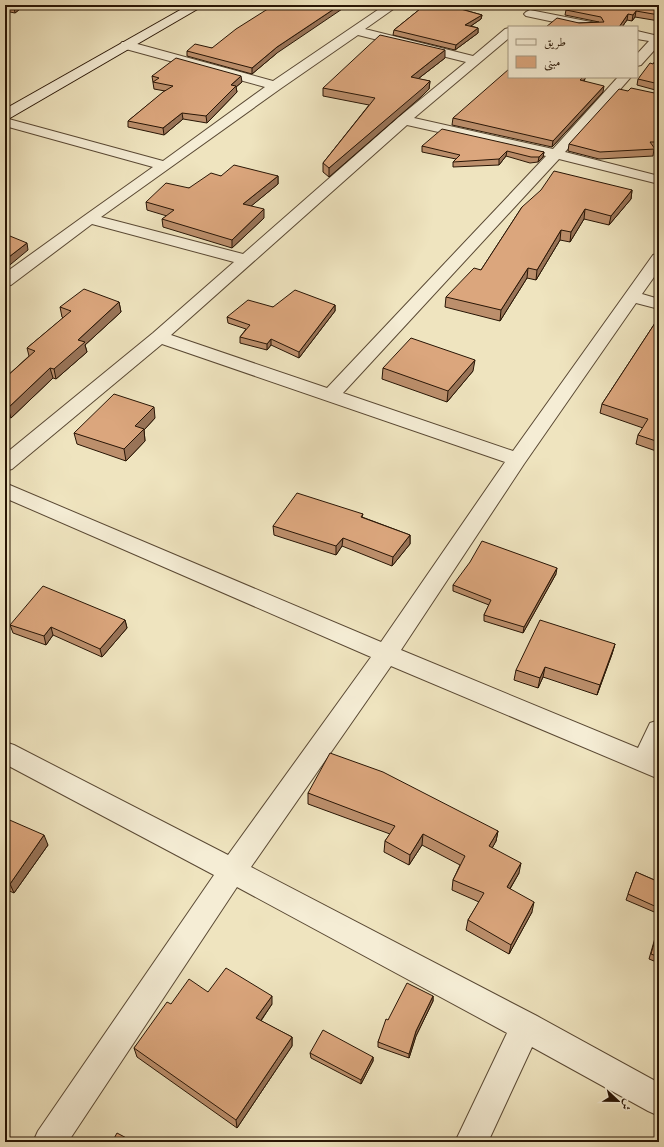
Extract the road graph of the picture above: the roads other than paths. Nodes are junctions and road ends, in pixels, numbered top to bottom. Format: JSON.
{"nodes":[{"id":1,"x":198,"y":5,"type":"edge"},
{"id":2,"x":394,"y":5,"type":"edge"},
{"id":3,"x":541,"y":5,"type":"edge"},
{"id":4,"x":530,"y":14,"type":"junction"},
{"id":5,"x":516,"y":26,"type":"edge"},
{"id":6,"x":591,"y":26,"type":"edge"},
{"id":7,"x":357,"y":31,"type":"junction"},
{"id":8,"x":508,"y":33,"type":"edge"},
{"id":9,"x":638,"y":35,"type":"edge"},
{"id":10,"x":658,"y":38,"type":"edge"},
{"id":11,"x":126,"y":45,"type":"junction"},
{"id":12,"x":475,"y":60,"type":"junction"},
{"id":13,"x":638,"y":61,"type":"edge"},
{"id":14,"x":624,"y":84,"type":"edge"},
{"id":15,"x":275,"y":86,"type":"junction"},
{"id":16,"x":5,"y":115,"type":"edge"},
{"id":17,"x":404,"y":120,"type":"junction"},
{"id":18,"x":5,"y":122,"type":"edge"},
{"id":19,"x":556,"y":154,"type":"junction"},
{"id":20,"x":166,"y":166,"type":"junction"},
{"id":21,"x":659,"y":180,"type":"edge"},
{"id":22,"x":90,"y":219,"type":"junction"},
{"id":23,"x":659,"y":258,"type":"edge"},
{"id":24,"x":245,"y":260,"type":"junction"},
{"id":25,"x":5,"y":281,"type":"edge"},
{"id":26,"x":632,"y":296,"type":"junction"},
{"id":27,"x":659,"y":304,"type":"edge"},
{"id":28,"x":159,"y":337,"type":"junction"},
{"id":29,"x":330,"y":396,"type":"junction"},
{"id":30,"x":517,"y":459,"type":"junction"},
{"id":31,"x":5,"y":464,"type":"edge"},
{"id":32,"x":5,"y":490,"type":"edge"},
{"id":33,"x":386,"y":654,"type":"junction"},
{"id":34,"x":659,"y":730,"type":"edge"},
{"id":35,"x":5,"y":752,"type":"edge"},
{"id":36,"x":652,"y":765,"type":"edge"},
{"id":37,"x":233,"y":870,"type":"junction"},
{"id":38,"x":526,"y":1027,"type":"junction"},
{"id":39,"x":659,"y":1100,"type":"edge"},
{"id":40,"x":49,"y":1142,"type":"edge"},
{"id":41,"x":471,"y":1142,"type":"edge"}],
"edges":[{"from":1,"to":11,"type":"street"},
{"from":2,"to":7,"type":"street"},
{"from":3,"to":4,"type":"street"},
{"from":4,"to":5,"type":"street"},
{"from":4,"to":6,"type":"street"},
{"from":7,"to":12,"type":"street"},
{"from":7,"to":15,"type":"street"},
{"from":8,"to":12,"type":"street"},
{"from":9,"to":10,"type":"street"},
{"from":10,"to":13,"type":"street"},
{"from":11,"to":15,"type":"street"},
{"from":11,"to":16,"type":"street"},
{"from":12,"to":17,"type":"street"},
{"from":14,"to":19,"type":"street"},
{"from":15,"to":20,"type":"street"},
{"from":17,"to":19,"type":"street"},
{"from":17,"to":24,"type":"street"},
{"from":18,"to":20,"type":"street"},
{"from":19,"to":21,"type":"street"},
{"from":19,"to":29,"type":"street"},
{"from":20,"to":22,"type":"street"},
{"from":22,"to":24,"type":"street"},
{"from":22,"to":25,"type":"street"},
{"from":23,"to":26,"type":"street"},
{"from":24,"to":28,"type":"street"},
{"from":26,"to":27,"type":"street"},
{"from":26,"to":30,"type":"street"},
{"from":28,"to":29,"type":"street"},
{"from":28,"to":31,"type":"street"},
{"from":29,"to":30,"type":"street"},
{"from":30,"to":33,"type":"street"},
{"from":32,"to":33,"type":"street"},
{"from":33,"to":36,"type":"street"},
{"from":33,"to":37,"type":"street"},
{"from":34,"to":36,"type":"street"},
{"from":35,"to":37,"type":"street"},
{"from":37,"to":38,"type":"street"},
{"from":37,"to":40,"type":"street"},
{"from":38,"to":39,"type":"street"},
{"from":38,"to":41,"type":"street"}]}
